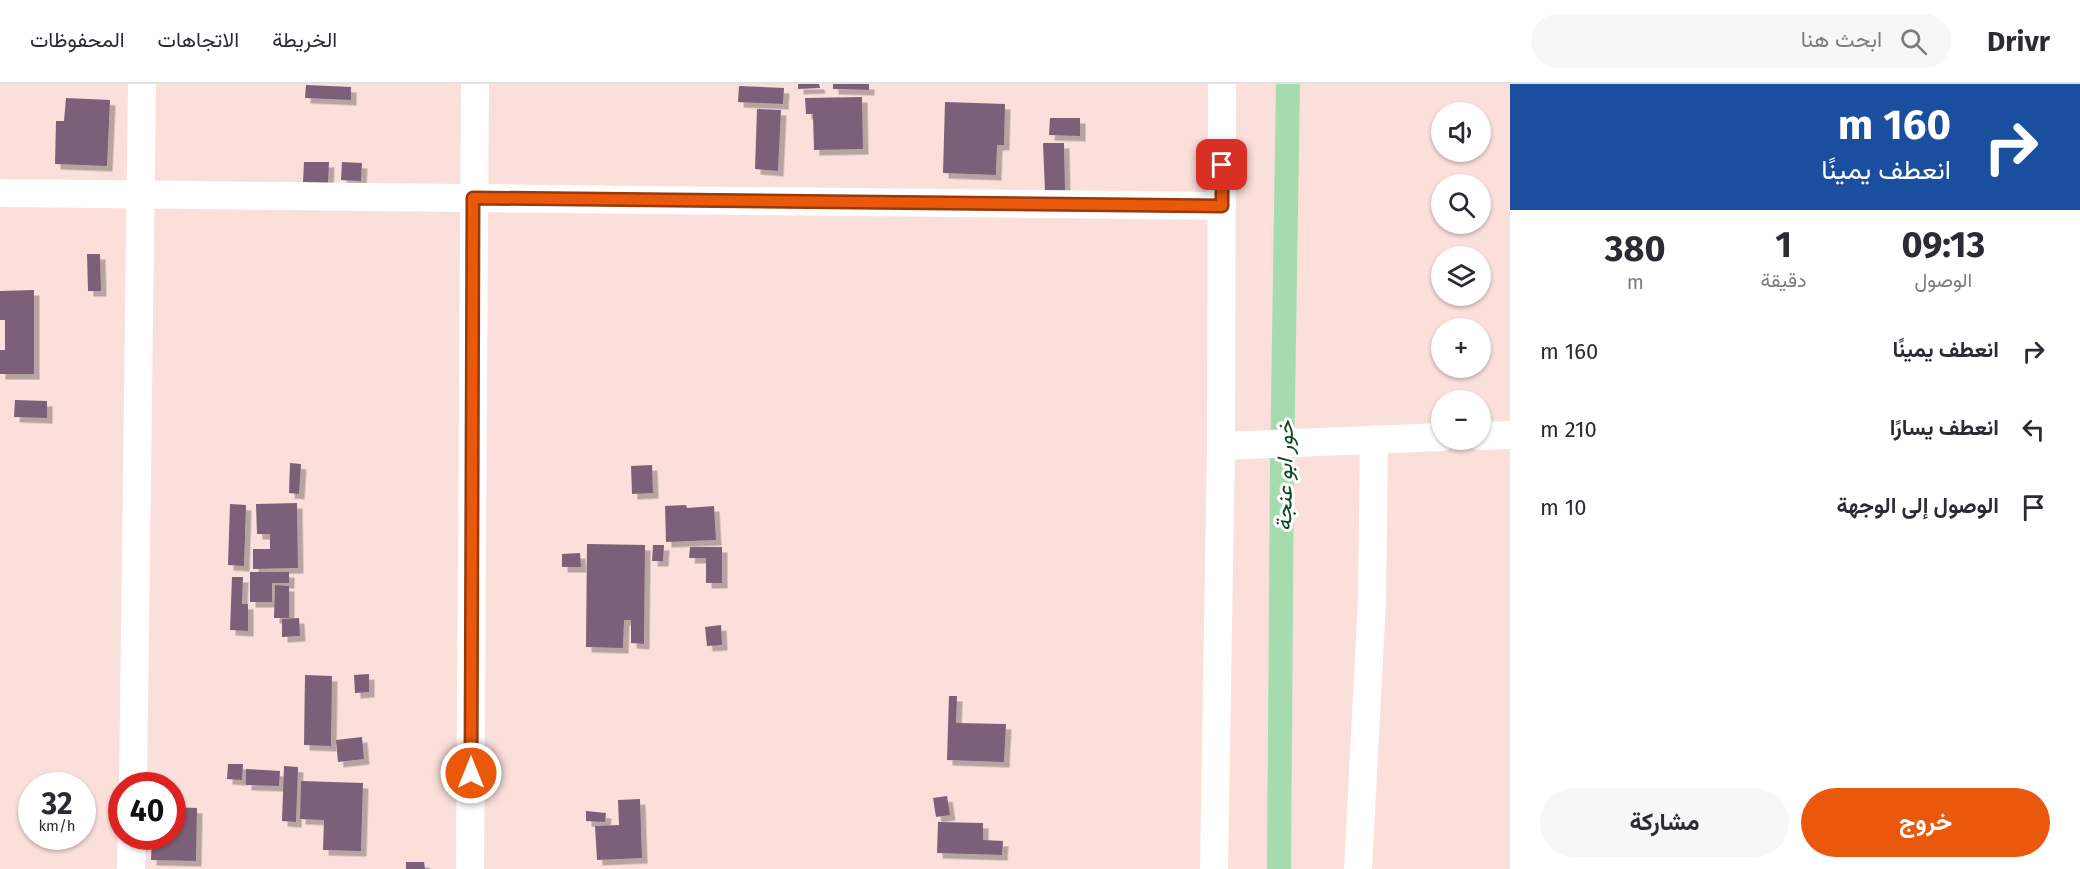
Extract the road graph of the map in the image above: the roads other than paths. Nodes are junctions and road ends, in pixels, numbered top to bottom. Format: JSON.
{"nodes":[{"id":1,"x":142,"y":84,"type":"edge"},
{"id":2,"x":475,"y":84,"type":"edge"},
{"id":3,"x":1222,"y":84,"type":"edge"},
{"id":4,"x":0,"y":193,"type":"edge"},
{"id":5,"x":140,"y":195,"type":"junction"},
{"id":6,"x":473,"y":198,"type":"junction"},
{"id":7,"x":1222,"y":206,"type":"junction"},
{"id":8,"x":1510,"y":435,"type":"edge"},
{"id":9,"x":1491,"y":436,"type":"edge"},
{"id":10,"x":1431,"y":437,"type":"edge"},
{"id":11,"x":1374,"y":439,"type":"junction"},
{"id":12,"x":1221,"y":446,"type":"junction"},
{"id":13,"x":133,"y":772,"type":"edge"},
{"id":14,"x":132,"y":850,"type":"edge"},
{"id":15,"x":131,"y":869,"type":"edge"},
{"id":16,"x":470,"y":869,"type":"edge"},
{"id":17,"x":1214,"y":869,"type":"edge"},
{"id":18,"x":1358,"y":869,"type":"edge"}],
"edges":[{"from":1,"to":5,"type":"street"},
{"from":2,"to":6,"type":"street"},
{"from":3,"to":7,"type":"street"},
{"from":4,"to":5,"type":"street"},
{"from":5,"to":6,"type":"street"},
{"from":5,"to":13,"type":"street"},
{"from":6,"to":7,"type":"street"},
{"from":6,"to":16,"type":"street"},
{"from":7,"to":12,"type":"street"},
{"from":8,"to":9,"type":"street"},
{"from":10,"to":11,"type":"street"},
{"from":11,"to":12,"type":"street"},
{"from":11,"to":18,"type":"street"},
{"from":12,"to":17,"type":"street"},
{"from":14,"to":15,"type":"street"}]}
